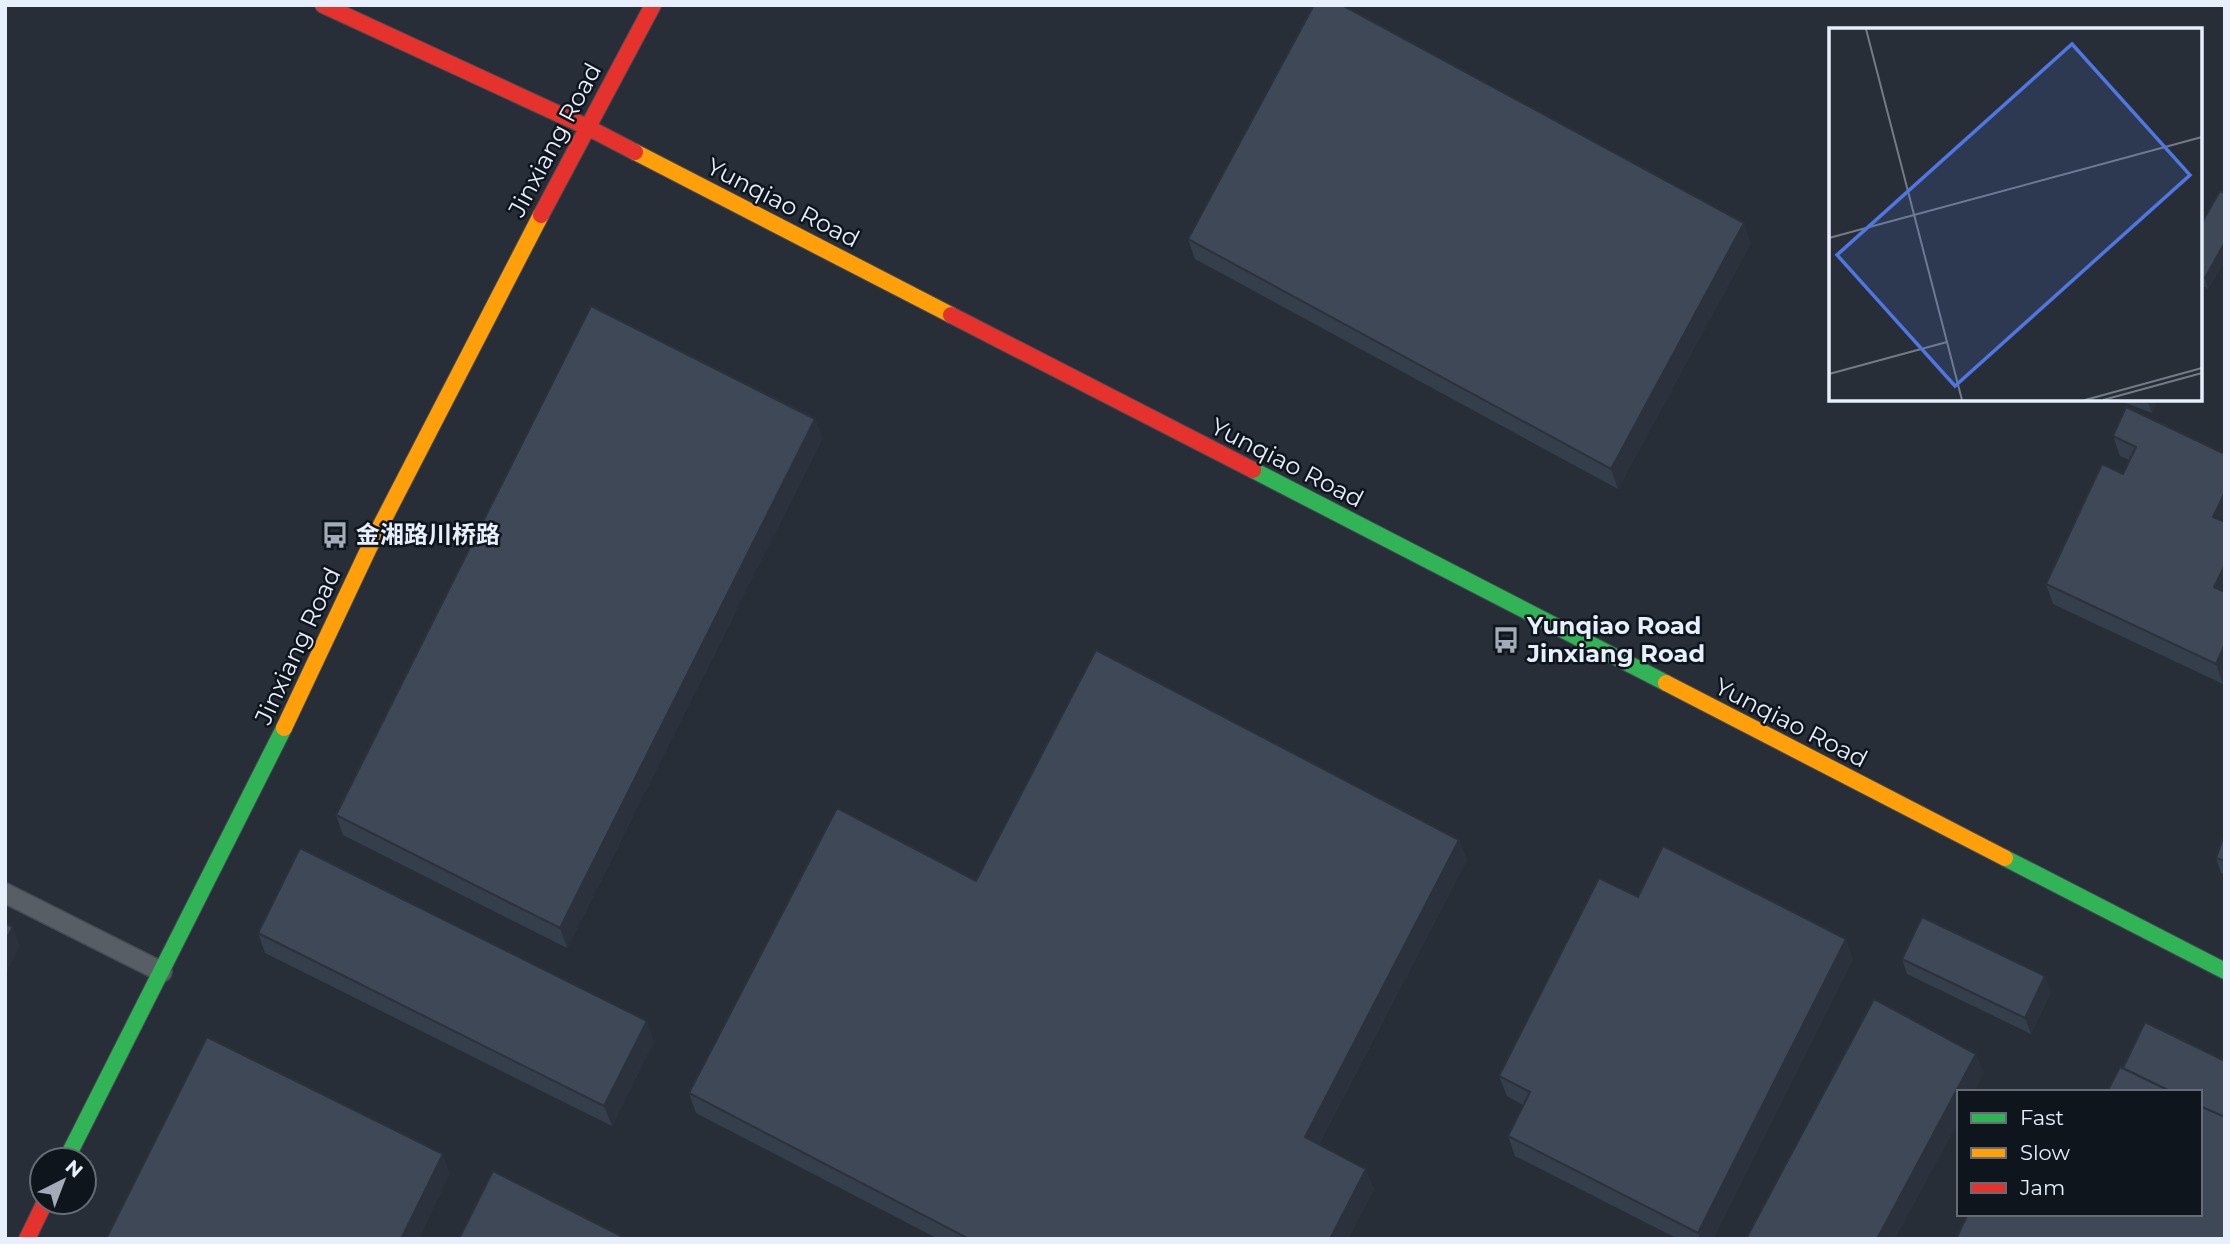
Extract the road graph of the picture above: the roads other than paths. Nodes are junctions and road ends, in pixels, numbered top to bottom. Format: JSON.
{"nodes":[{"id":1,"x":323,"y":5,"type":"edge"},
{"id":2,"x":653,"y":5,"type":"edge"},
{"id":3,"x":587,"y":127,"type":"junction"},
{"id":4,"x":5,"y":893,"type":"edge"},
{"id":5,"x":2225,"y":971,"type":"edge"},
{"id":6,"x":162,"y":972,"type":"junction"},
{"id":7,"x":73,"y":1146,"type":"edge"},
{"id":8,"x":38,"y":1216,"type":"edge"},
{"id":9,"x":27,"y":1239,"type":"edge"}],
"edges":[{"from":1,"to":3,"type":"street","name":"Yunqiao Road"},
{"from":2,"to":3,"type":"street","name":"Jinxiang Road"},
{"from":3,"to":5,"type":"street","name":"Yunqiao Road"},
{"from":3,"to":6,"type":"street","name":"Jinxiang Road"},
{"from":4,"to":6,"type":"lane"},
{"from":6,"to":7,"type":"street","name":"Jinxiang Road"},
{"from":8,"to":9,"type":"street"}]}
